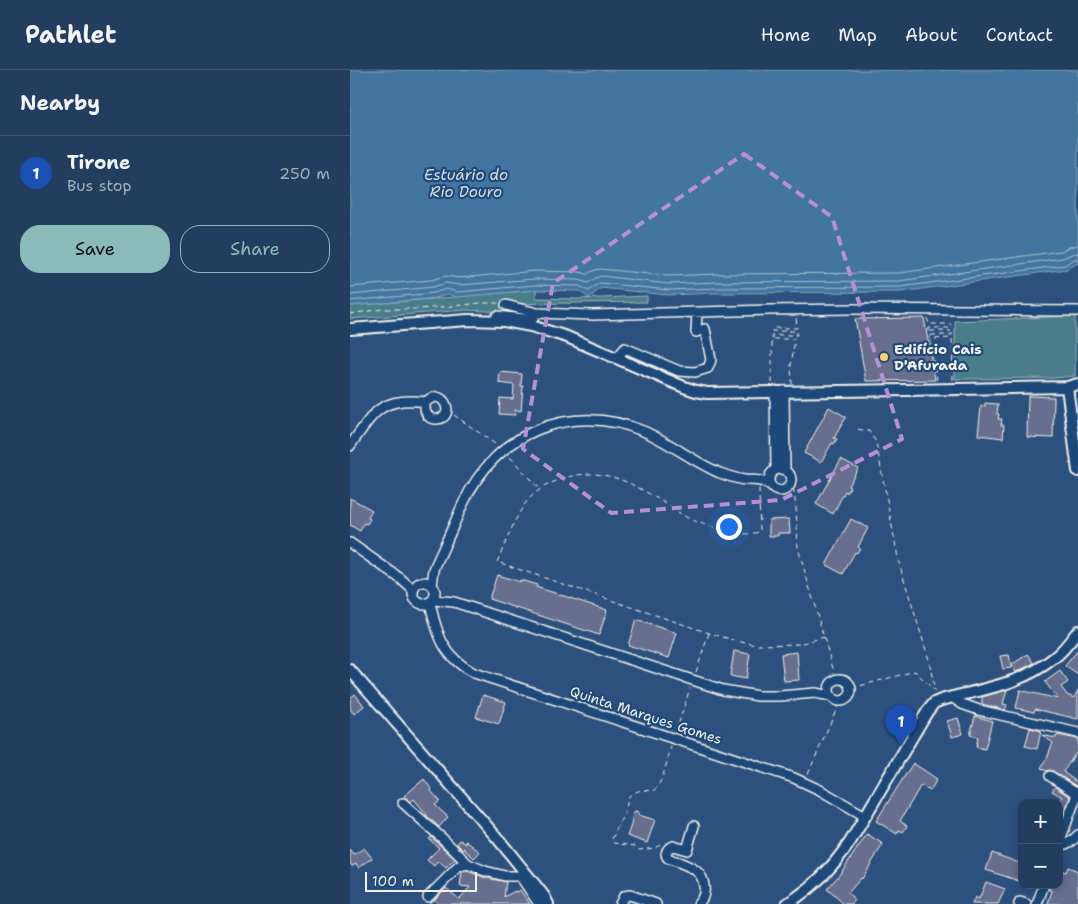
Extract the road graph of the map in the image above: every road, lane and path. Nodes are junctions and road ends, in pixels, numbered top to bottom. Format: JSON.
{"nodes":[{"id":1,"x":506,"y":305,"type":"joint"},
{"id":2,"x":796,"y":310,"type":"junction"},
{"id":3,"x":925,"y":310,"type":"junction"},
{"id":4,"x":1078,"y":311,"type":"edge"},
{"id":5,"x":697,"y":312,"type":"junction"},
{"id":6,"x":537,"y":313,"type":"junction"},
{"id":7,"x":350,"y":314,"type":"edge"},
{"id":8,"x":497,"y":316,"type":"dead end"},
{"id":9,"x":350,"y":329,"type":"edge"},
{"id":10,"x":930,"y":339,"type":"junction"},
{"id":11,"x":772,"y":340,"type":"junction"},
{"id":12,"x":617,"y":358,"type":"junction"},
{"id":13,"x":1078,"y":384,"type":"edge"},
{"id":14,"x":1067,"y":387,"type":"junction"},
{"id":15,"x":781,"y":389,"type":"junction"},
{"id":16,"x":938,"y":390,"type":"junction"},
{"id":17,"x":954,"y":390,"type":"junction"},
{"id":18,"x":426,"y":402,"type":"junction"},
{"id":19,"x":446,"y":413,"type":"junction"},
{"id":20,"x":856,"y":429,"type":"dead end"},
{"id":21,"x":350,"y":446,"type":"edge"},
{"id":22,"x":504,"y":450,"type":"junction"},
{"id":23,"x":1078,"y":471,"type":"edge"},
{"id":24,"x":777,"y":472,"type":"junction"},
{"id":25,"x":792,"y":480,"type":"junction"},
{"id":26,"x":759,"y":481,"type":"junction"},
{"id":27,"x":771,"y":486,"type":"junction"},
{"id":28,"x":539,"y":490,"type":"junction"},
{"id":29,"x":350,"y":543,"type":"edge"},
{"id":30,"x":434,"y":571,"type":"junction"},
{"id":31,"x":418,"y":586,"type":"junction"},
{"id":32,"x":431,"y":597,"type":"junction"},
{"id":33,"x":1078,"y":632,"type":"edge"},
{"id":34,"x":709,"y":633,"type":"junction"},
{"id":35,"x":824,"y":637,"type":"junction"},
{"id":36,"x":350,"y":670,"type":"edge"},
{"id":37,"x":693,"y":681,"type":"junction"},
{"id":38,"x":832,"y":687,"type":"junction"},
{"id":39,"x":852,"y":688,"type":"junction"},
{"id":40,"x":952,"y":697,"type":"junction"},
{"id":41,"x":840,"y":701,"type":"junction"},
{"id":42,"x":1078,"y":733,"type":"edge"},
{"id":43,"x":674,"y":738,"type":"junction"},
{"id":44,"x":1050,"y":776,"type":"dead end"},
{"id":45,"x":804,"y":782,"type":"junction"},
{"id":46,"x":1078,"y":793,"type":"edge"},
{"id":47,"x":403,"y":803,"type":"dead end"},
{"id":48,"x":865,"y":816,"type":"junction"},
{"id":49,"x":694,"y":826,"type":"dead end"},
{"id":50,"x":1078,"y":835,"type":"edge"},
{"id":51,"x":664,"y":842,"type":"dead end"},
{"id":52,"x":1059,"y":844,"type":"edge"},
{"id":53,"x":1062,"y":844,"type":"edge"},
{"id":54,"x":468,"y":864,"type":"junction"},
{"id":55,"x":524,"y":876,"type":"junction"},
{"id":56,"x":1043,"y":889,"type":"edge"},
{"id":57,"x":428,"y":897,"type":"dead end"},
{"id":58,"x":539,"y":904,"type":"edge"},
{"id":59,"x":548,"y":904,"type":"edge"},
{"id":60,"x":620,"y":904,"type":"edge"},
{"id":61,"x":656,"y":904,"type":"edge"},
{"id":62,"x":698,"y":904,"type":"edge"},
{"id":63,"x":787,"y":904,"type":"edge"},
{"id":64,"x":1018,"y":904,"type":"edge"},
{"id":65,"x":1026,"y":904,"type":"edge"},
{"id":66,"x":1037,"y":904,"type":"edge"}],
"edges":[{"from":1,"to":6,"type":"street"},
{"from":1,"to":7,"type":"path"},
{"from":2,"to":3,"type":"street"},
{"from":2,"to":5,"type":"street"},
{"from":2,"to":11,"type":"path"},
{"from":3,"to":4,"type":"street"},
{"from":3,"to":10,"type":"path"},
{"from":5,"to":6,"type":"street"},
{"from":5,"to":12,"type":"street"},
{"from":6,"to":8,"type":"street"},
{"from":9,"to":12,"type":"main road"},
{"from":10,"to":16,"type":"path"},
{"from":10,"to":17,"type":"path"},
{"from":11,"to":15,"type":"path"},
{"from":11,"to":15,"type":"path"},
{"from":12,"to":15,"type":"main road"},
{"from":13,"to":14,"type":"main road"},
{"from":14,"to":17,"type":"main road"},
{"from":14,"to":23,"type":"main road"},
{"from":15,"to":16,"type":"main road"},
{"from":15,"to":24,"type":"street"},
{"from":16,"to":17,"type":"main road"},
{"from":18,"to":19,"type":"street"},
{"from":18,"to":19,"type":"street"},
{"from":18,"to":21,"type":"street"},
{"from":19,"to":22,"type":"path"},
{"from":20,"to":39,"type":"path"},
{"from":22,"to":26,"type":"street"},
{"from":22,"to":28,"type":"path"},
{"from":22,"to":30,"type":"street"},
{"from":24,"to":25,"type":"street"},
{"from":24,"to":26,"type":"street"},
{"from":24,"to":27,"type":"street"},
{"from":25,"to":27,"type":"street"},
{"from":25,"to":35,"type":"path"},
{"from":26,"to":27,"type":"street"},
{"from":26,"to":28,"type":"path"},
{"from":28,"to":34,"type":"path"},
{"from":29,"to":31,"type":"street"},
{"from":30,"to":31,"type":"street"},
{"from":30,"to":32,"type":"street"},
{"from":31,"to":32,"type":"street"},
{"from":31,"to":32,"type":"street","name":"Quinta Marques Gomes"},
{"from":32,"to":37,"type":"street"},
{"from":32,"to":43,"type":"street","name":"Quinta Marques Gomes"},
{"from":33,"to":40,"type":"main road"},
{"from":34,"to":35,"type":"path"},
{"from":34,"to":37,"type":"path"},
{"from":35,"to":38,"type":"path"},
{"from":36,"to":55,"type":"main road"},
{"from":37,"to":38,"type":"street"},
{"from":37,"to":43,"type":"path"},
{"from":38,"to":39,"type":"street"},
{"from":38,"to":41,"type":"street"},
{"from":39,"to":41,"type":"street"},
{"from":40,"to":42,"type":"street"},
{"from":40,"to":48,"type":"main road"},
{"from":41,"to":45,"type":"path"},
{"from":43,"to":45,"type":"street","name":"Quinta Marques Gomes"},
{"from":43,"to":51,"type":"path"},
{"from":44,"to":46,"type":"street"},
{"from":45,"to":48,"type":"street","name":"Quinta Marques Gomes"},
{"from":46,"to":52,"type":"street"},
{"from":47,"to":54,"type":"street"},
{"from":48,"to":63,"type":"main road"},
{"from":49,"to":62,"type":"street"},
{"from":50,"to":53,"type":"street"},
{"from":54,"to":55,"type":"street"},
{"from":54,"to":57,"type":"street"},
{"from":55,"to":58,"type":"street"},
{"from":55,"to":59,"type":"main road"},
{"from":56,"to":66,"type":"street"},
{"from":60,"to":61,"type":"street"},
{"from":64,"to":65,"type":"street"}]}
